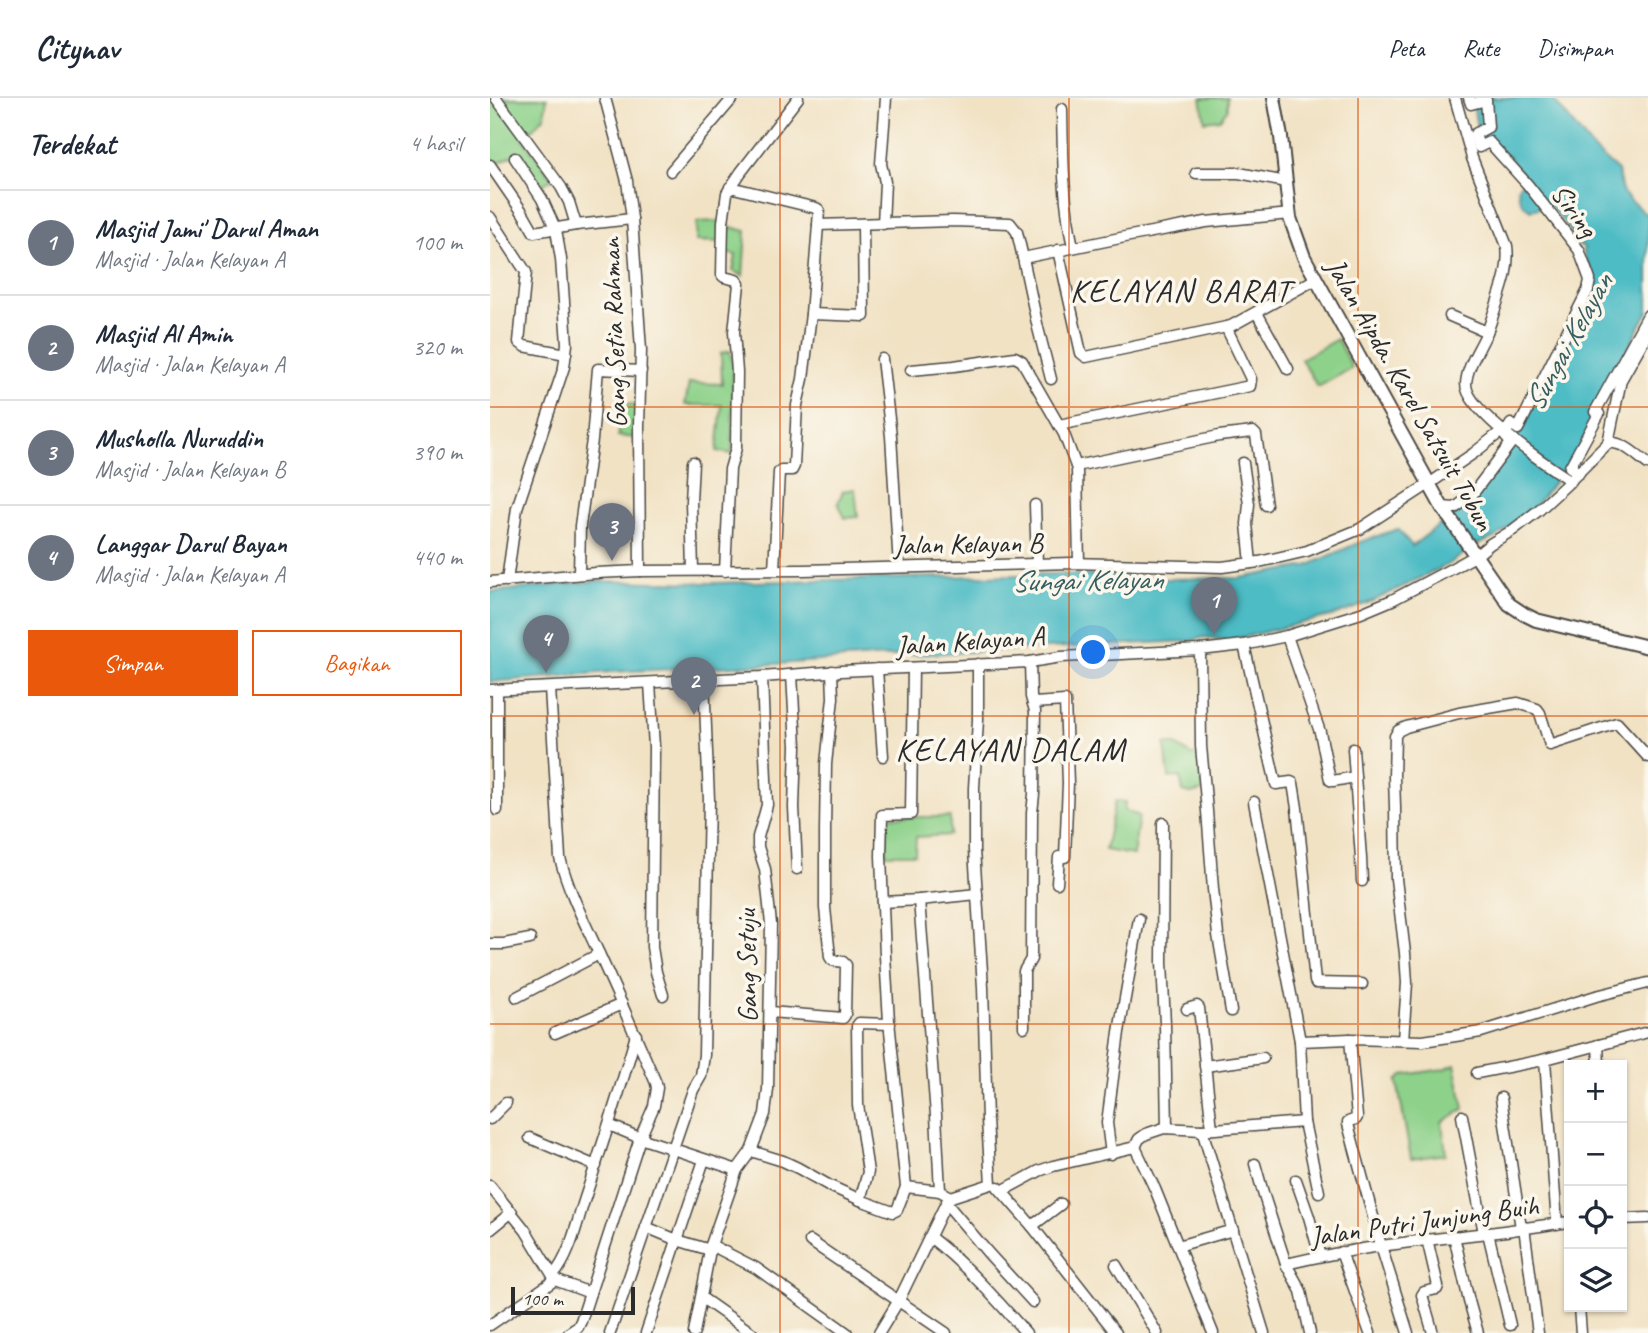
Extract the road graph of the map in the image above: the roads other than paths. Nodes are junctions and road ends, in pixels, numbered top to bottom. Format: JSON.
{"nodes":[{"id":1,"x":496,"y":98,"type":"edge"},
{"id":2,"x":605,"y":98,"type":"edge"},
{"id":3,"x":733,"y":98,"type":"edge"},
{"id":4,"x":798,"y":98,"type":"edge"},
{"id":5,"x":886,"y":98,"type":"edge"},
{"id":6,"x":1274,"y":98,"type":"edge"},
{"id":7,"x":1455,"y":98,"type":"edge"},
{"id":8,"x":1471,"y":101,"type":"edge"},
{"id":9,"x":1062,"y":109,"type":"dead end"},
{"id":10,"x":1475,"y":150,"type":"junction"},
{"id":11,"x":515,"y":158,"type":"dead end"},
{"id":12,"x":490,"y":165,"type":"edge"},
{"id":13,"x":671,"y":171,"type":"dead end"},
{"id":14,"x":1196,"y":173,"type":"dead end"},
{"id":15,"x":1286,"y":182,"type":"junction"},
{"id":16,"x":730,"y":187,"type":"junction"},
{"id":17,"x":1290,"y":214,"type":"junction"},
{"id":18,"x":490,"y":217,"type":"edge"},
{"id":19,"x":632,"y":219,"type":"junction"},
{"id":20,"x":883,"y":223,"type":"junction"},
{"id":21,"x":863,"y":224,"type":"junction"},
{"id":22,"x":576,"y":225,"type":"junction"},
{"id":23,"x":818,"y":225,"type":"junction"},
{"id":24,"x":556,"y":230,"type":"junction"},
{"id":25,"x":1073,"y":247,"type":"junction"},
{"id":26,"x":1058,"y":250,"type":"junction"},
{"id":27,"x":1023,"y":258,"type":"junction"},
{"id":28,"x":1316,"y":279,"type":"junction"},
{"id":29,"x":1257,"y":313,"type":"junction"},
{"id":30,"x":811,"y":314,"type":"junction"},
{"id":31,"x":1648,"y":315,"type":"edge"},
{"id":32,"x":1450,"y":316,"type":"dead end"},
{"id":33,"x":1226,"y":327,"type":"junction"},
{"id":34,"x":1487,"y":332,"type":"junction"},
{"id":35,"x":1648,"y":332,"type":"edge"},
{"id":36,"x":566,"y":354,"type":"junction"},
{"id":37,"x":882,"y":359,"type":"dead end"},
{"id":38,"x":1288,"y":369,"type":"dead end"},
{"id":39,"x":911,"y":370,"type":"dead end"},
{"id":40,"x":640,"y":371,"type":"junction"},
{"id":41,"x":1051,"y":379,"type":"dead end"},
{"id":42,"x":1059,"y":425,"type":"junction"},
{"id":43,"x":1507,"y":434,"type":"junction"},
{"id":44,"x":1608,"y":443,"type":"junction"},
{"id":45,"x":693,"y":462,"type":"dead end"},
{"id":46,"x":1242,"y":463,"type":"dead end"},
{"id":47,"x":1648,"y":464,"type":"edge"},
{"id":48,"x":1076,"y":466,"type":"junction"},
{"id":49,"x":1572,"y":477,"type":"junction"},
{"id":50,"x":1429,"y":484,"type":"junction"},
{"id":51,"x":1035,"y":505,"type":"dead end"},
{"id":52,"x":1266,"y":505,"type":"dead end"},
{"id":53,"x":1445,"y":510,"type":"junction"},
{"id":54,"x":1477,"y":555,"type":"junction"},
{"id":55,"x":1079,"y":563,"type":"junction"},
{"id":56,"x":1251,"y":563,"type":"junction"},
{"id":57,"x":1037,"y":565,"type":"junction"},
{"id":58,"x":899,"y":567,"type":"junction"},
{"id":59,"x":693,"y":570,"type":"junction"},
{"id":60,"x":774,"y":570,"type":"junction"},
{"id":61,"x":640,"y":571,"type":"junction"},
{"id":62,"x":725,"y":571,"type":"junction"},
{"id":63,"x":579,"y":574,"type":"junction"},
{"id":64,"x":507,"y":581,"type":"junction"},
{"id":65,"x":490,"y":582,"type":"edge"},
{"id":66,"x":1287,"y":636,"type":"junction"},
{"id":67,"x":1244,"y":645,"type":"junction"},
{"id":68,"x":1648,"y":647,"type":"edge"},
{"id":69,"x":1200,"y":650,"type":"junction"},
{"id":70,"x":1030,"y":662,"type":"junction"},
{"id":71,"x":978,"y":664,"type":"junction"},
{"id":72,"x":913,"y":668,"type":"junction"},
{"id":73,"x":877,"y":669,"type":"junction"},
{"id":74,"x":832,"y":671,"type":"junction"},
{"id":75,"x":792,"y":675,"type":"junction"},
{"id":76,"x":762,"y":677,"type":"junction"},
{"id":77,"x":704,"y":680,"type":"junction"},
{"id":78,"x":650,"y":682,"type":"junction"},
{"id":79,"x":550,"y":688,"type":"junction"},
{"id":80,"x":493,"y":690,"type":"edge"},
{"id":81,"x":1033,"y":703,"type":"junction"},
{"id":82,"x":1353,"y":749,"type":"dead end"},
{"id":83,"x":883,"y":756,"type":"dead end"},
{"id":84,"x":1648,"y":757,"type":"edge"},
{"id":85,"x":1355,"y":777,"type":"junction"},
{"id":86,"x":1254,"y":802,"type":"dead end"},
{"id":87,"x":497,"y":810,"type":"dead end"},
{"id":88,"x":1163,"y":823,"type":"dead end"},
{"id":89,"x":797,"y":869,"type":"dead end"},
{"id":90,"x":1362,"y":881,"type":"dead end"},
{"id":91,"x":1058,"y":883,"type":"dead end"},
{"id":92,"x":977,"y":894,"type":"junction"},
{"id":93,"x":919,"y":900,"type":"junction"},
{"id":94,"x":883,"y":902,"type":"junction"},
{"id":95,"x":1139,"y":919,"type":"dead end"},
{"id":96,"x":530,"y":939,"type":"dead end"},
{"id":97,"x":490,"y":944,"type":"edge"},
{"id":98,"x":599,"y":954,"type":"junction"},
{"id":99,"x":1362,"y":984,"type":"dead end"},
{"id":100,"x":1648,"y":984,"type":"edge"},
{"id":101,"x":663,"y":995,"type":"dead end"},
{"id":102,"x":517,"y":997,"type":"dead end"},
{"id":103,"x":622,"y":1004,"type":"junction"},
{"id":104,"x":1187,"y":1009,"type":"dead end"},
{"id":105,"x":1231,"y":1011,"type":"dead end"},
{"id":106,"x":770,"y":1012,"type":"junction"},
{"id":107,"x":890,"y":1024,"type":"junction"},
{"id":108,"x":1024,"y":1027,"type":"dead end"},
{"id":109,"x":1648,"y":1032,"type":"edge"},
{"id":110,"x":555,"y":1033,"type":"dead end"},
{"id":111,"x":636,"y":1035,"type":"junction"},
{"id":112,"x":1350,"y":1039,"type":"junction"},
{"id":113,"x":1403,"y":1040,"type":"junction"},
{"id":114,"x":1300,"y":1041,"type":"junction"},
{"id":115,"x":1598,"y":1045,"type":"junction"},
{"id":116,"x":1263,"y":1058,"type":"dead end"},
{"id":117,"x":1545,"y":1059,"type":"junction"},
{"id":118,"x":1599,"y":1060,"type":"edge"},
{"id":119,"x":1205,"y":1066,"type":"junction"},
{"id":120,"x":1477,"y":1073,"type":"dead end"},
{"id":121,"x":1501,"y":1098,"type":"dead end"},
{"id":122,"x":506,"y":1103,"type":"dead end"},
{"id":123,"x":1462,"y":1116,"type":"dead end"},
{"id":124,"x":490,"y":1119,"type":"edge"},
{"id":125,"x":1304,"y":1122,"type":"junction"},
{"id":126,"x":609,"y":1125,"type":"junction"},
{"id":127,"x":1167,"y":1128,"type":"junction"},
{"id":128,"x":1207,"y":1130,"type":"junction"},
{"id":129,"x":530,"y":1138,"type":"dead end"},
{"id":130,"x":640,"y":1138,"type":"junction"},
{"id":131,"x":1135,"y":1147,"type":"junction"},
{"id":132,"x":673,"y":1149,"type":"junction"},
{"id":133,"x":751,"y":1151,"type":"junction"},
{"id":134,"x":1111,"y":1154,"type":"junction"},
{"id":135,"x":704,"y":1160,"type":"junction"},
{"id":136,"x":1255,"y":1164,"type":"dead end"},
{"id":137,"x":596,"y":1166,"type":"junction"},
{"id":138,"x":737,"y":1170,"type":"junction"},
{"id":139,"x":1296,"y":1180,"type":"dead end"},
{"id":140,"x":991,"y":1184,"type":"junction"},
{"id":141,"x":490,"y":1186,"type":"edge"},
{"id":142,"x":906,"y":1187,"type":"junction"},
{"id":143,"x":940,"y":1191,"type":"junction"},
{"id":144,"x":1002,"y":1191,"type":"junction"},
{"id":145,"x":1319,"y":1192,"type":"dead end"},
{"id":146,"x":860,"y":1200,"type":"junction"},
{"id":147,"x":949,"y":1200,"type":"junction"},
{"id":148,"x":1060,"y":1204,"type":"dead end"},
{"id":149,"x":512,"y":1212,"type":"junction"},
{"id":150,"x":1648,"y":1218,"type":"edge"},
{"id":151,"x":1627,"y":1219,"type":"edge"},
{"id":152,"x":1564,"y":1223,"type":"edge"},
{"id":153,"x":1558,"y":1224,"type":"junction"},
{"id":154,"x":1032,"y":1226,"type":"junction"},
{"id":155,"x":646,"y":1227,"type":"junction"},
{"id":156,"x":1523,"y":1228,"type":"junction"},
{"id":157,"x":490,"y":1230,"type":"edge"},
{"id":158,"x":1233,"y":1230,"type":"junction"},
{"id":159,"x":1486,"y":1233,"type":"junction"},
{"id":160,"x":1454,"y":1236,"type":"junction"},
{"id":161,"x":930,"y":1237,"type":"junction"},
{"id":162,"x":1427,"y":1239,"type":"junction"},
{"id":163,"x":677,"y":1240,"type":"junction"},
{"id":164,"x":810,"y":1241,"type":"dead end"},
{"id":165,"x":1178,"y":1245,"type":"junction"},
{"id":166,"x":1381,"y":1246,"type":"junction"},
{"id":167,"x":710,"y":1248,"type":"junction"},
{"id":168,"x":1341,"y":1252,"type":"junction"},
{"id":169,"x":1320,"y":1256,"type":"junction"},
{"id":170,"x":1286,"y":1264,"type":"junction"},
{"id":171,"x":1116,"y":1265,"type":"dead end"},
{"id":172,"x":554,"y":1278,"type":"junction"},
{"id":173,"x":590,"y":1293,"type":"junction"},
{"id":174,"x":702,"y":1298,"type":"junction"},
{"id":175,"x":899,"y":1300,"type":"junction"},
{"id":176,"x":1033,"y":1302,"type":"dead end"},
{"id":177,"x":1579,"y":1312,"type":"edge"},
{"id":178,"x":490,"y":1325,"type":"edge"},
{"id":179,"x":1510,"y":1325,"type":"dead end"},
{"id":180,"x":569,"y":1333,"type":"edge"},
{"id":181,"x":610,"y":1333,"type":"edge"},
{"id":182,"x":646,"y":1333,"type":"edge"},
{"id":183,"x":694,"y":1333,"type":"edge"},
{"id":184,"x":752,"y":1333,"type":"edge"},
{"id":185,"x":847,"y":1333,"type":"edge"},
{"id":186,"x":879,"y":1333,"type":"edge"},
{"id":187,"x":946,"y":1333,"type":"edge"},
{"id":188,"x":1026,"y":1333,"type":"edge"},
{"id":189,"x":1116,"y":1333,"type":"edge"},
{"id":190,"x":1157,"y":1333,"type":"edge"},
{"id":191,"x":1213,"y":1333,"type":"edge"},
{"id":192,"x":1264,"y":1333,"type":"edge"},
{"id":193,"x":1310,"y":1333,"type":"edge"},
{"id":194,"x":1370,"y":1333,"type":"edge"},
{"id":195,"x":1408,"y":1333,"type":"edge"},
{"id":196,"x":1433,"y":1333,"type":"edge"},
{"id":197,"x":1478,"y":1333,"type":"edge"},
{"id":198,"x":1538,"y":1333,"type":"edge"},
{"id":199,"x":1581,"y":1333,"type":"edge"}],
"edges":[{"from":1,"to":22,"type":"street"},
{"from":2,"to":19,"type":"street","name":"Gang Setia Rahman"},
{"from":3,"to":13,"type":"street"},
{"from":4,"to":16,"type":"street"},
{"from":5,"to":20,"type":"street"},
{"from":6,"to":15,"type":"main road","name":"Jalan Aipda. Karel Satsuit Tubun"},
{"from":7,"to":10,"type":"street"},
{"from":8,"to":10,"type":"street"},
{"from":9,"to":25,"type":"street"},
{"from":10,"to":34,"type":"street"},
{"from":10,"to":43,"type":"street","name":"Siring"},
{"from":11,"to":24,"type":"street"},
{"from":12,"to":24,"type":"street"},
{"from":14,"to":15,"type":"street"},
{"from":15,"to":17,"type":"main road","name":"Jalan Aipda. Karel Satsuit Tubun"},
{"from":16,"to":23,"type":"street"},
{"from":16,"to":62,"type":"street"},
{"from":17,"to":25,"type":"street"},
{"from":17,"to":28,"type":"main road","name":"Jalan Aipda. Karel Satsuit Tubun"},
{"from":18,"to":36,"type":"street"},
{"from":19,"to":22,"type":"street"},
{"from":19,"to":40,"type":"street","name":"Gang Setia Rahman"},
{"from":20,"to":21,"type":"street"},
{"from":20,"to":27,"type":"street"},
{"from":21,"to":23,"type":"street"},
{"from":21,"to":30,"type":"street"},
{"from":22,"to":24,"type":"street"},
{"from":23,"to":30,"type":"street"},
{"from":24,"to":36,"type":"street"},
{"from":25,"to":26,"type":"street"},
{"from":26,"to":27,"type":"street"},
{"from":26,"to":33,"type":"street"},
{"from":27,"to":41,"type":"street"},
{"from":28,"to":29,"type":"street"},
{"from":28,"to":50,"type":"main road","name":"Jalan Aipda. Karel Satsuit Tubun"},
{"from":29,"to":33,"type":"street"},
{"from":29,"to":38,"type":"street"},
{"from":30,"to":60,"type":"street"},
{"from":31,"to":49,"type":"street"},
{"from":32,"to":34,"type":"street"},
{"from":33,"to":42,"type":"street"},
{"from":34,"to":43,"type":"street"},
{"from":35,"to":44,"type":"street"},
{"from":36,"to":64,"type":"street"},
{"from":37,"to":58,"type":"street"},
{"from":39,"to":42,"type":"street"},
{"from":40,"to":61,"type":"street","name":"Gang Setia Rahman"},
{"from":40,"to":63,"type":"street"},
{"from":42,"to":48,"type":"street"},
{"from":43,"to":49,"type":"street"},
{"from":43,"to":50,"type":"street","name":"Jalan Kelayan B"},
{"from":43,"to":53,"type":"street"},
{"from":44,"to":47,"type":"street"},
{"from":44,"to":49,"type":"street","name":"Jalan Kelayan A"},
{"from":45,"to":59,"type":"street"},
{"from":46,"to":56,"type":"street"},
{"from":48,"to":52,"type":"street"},
{"from":48,"to":55,"type":"street"},
{"from":49,"to":54,"type":"street","name":"Jalan Kelayan A"},
{"from":50,"to":53,"type":"main road","name":"Jalan Aipda. Karel Satsuit Tubun"},
{"from":50,"to":56,"type":"street","name":"Jalan Kelayan B"},
{"from":51,"to":57,"type":"street"},
{"from":53,"to":54,"type":"main road","name":"Jalan Aipda. Karel Satsuit Tubun"},
{"from":54,"to":66,"type":"street","name":"Jalan Kelayan A"},
{"from":54,"to":68,"type":"main road","name":"Jalan Aipda. Karel Satsuit Tubun"},
{"from":55,"to":56,"type":"street","name":"Jalan Kelayan B"},
{"from":55,"to":57,"type":"street","name":"Jalan Kelayan B"},
{"from":57,"to":58,"type":"street","name":"Jalan Kelayan B"},
{"from":58,"to":60,"type":"street","name":"Jalan Kelayan B"},
{"from":59,"to":61,"type":"street","name":"Jalan Kelayan B"},
{"from":59,"to":62,"type":"street","name":"Jalan Kelayan B"},
{"from":60,"to":62,"type":"street","name":"Jalan Kelayan B"},
{"from":61,"to":63,"type":"street","name":"Jalan Kelayan B"},
{"from":63,"to":64,"type":"street","name":"Jalan Kelayan B"},
{"from":64,"to":65,"type":"street","name":"Jalan Kelayan B"},
{"from":66,"to":67,"type":"street","name":"Jalan Kelayan A"},
{"from":66,"to":85,"type":"street"},
{"from":67,"to":69,"type":"street","name":"Jalan Kelayan A"},
{"from":67,"to":99,"type":"street"},
{"from":69,"to":70,"type":"street","name":"Jalan Kelayan A"},
{"from":69,"to":105,"type":"street"},
{"from":70,"to":71,"type":"street","name":"Jalan Kelayan A"},
{"from":70,"to":81,"type":"street"},
{"from":71,"to":72,"type":"street","name":"Jalan Kelayan A"},
{"from":71,"to":92,"type":"street"},
{"from":72,"to":73,"type":"street","name":"Jalan Kelayan A"},
{"from":72,"to":94,"type":"street"},
{"from":73,"to":74,"type":"street","name":"Jalan Kelayan A"},
{"from":73,"to":83,"type":"street"},
{"from":74,"to":75,"type":"street","name":"Jalan Kelayan A"},
{"from":74,"to":106,"type":"street"},
{"from":75,"to":76,"type":"street","name":"Jalan Kelayan A"},
{"from":75,"to":89,"type":"street"},
{"from":76,"to":77,"type":"street","name":"Jalan Kelayan A"},
{"from":76,"to":106,"type":"street","name":"Gang Setuju"},
{"from":77,"to":78,"type":"street","name":"Jalan Kelayan A"},
{"from":77,"to":132,"type":"street"},
{"from":78,"to":79,"type":"street","name":"Jalan Kelayan A"},
{"from":78,"to":101,"type":"street"},
{"from":79,"to":80,"type":"street","name":"Jalan Kelayan A"},
{"from":79,"to":98,"type":"street"},
{"from":80,"to":87,"type":"street"},
{"from":81,"to":91,"type":"street"},
{"from":81,"to":108,"type":"street"},
{"from":82,"to":85,"type":"street"},
{"from":84,"to":113,"type":"street"},
{"from":85,"to":90,"type":"street"},
{"from":86,"to":114,"type":"street"},
{"from":88,"to":127,"type":"street"},
{"from":92,"to":93,"type":"street"},
{"from":92,"to":140,"type":"street"},
{"from":93,"to":94,"type":"street"},
{"from":93,"to":143,"type":"street"},
{"from":94,"to":107,"type":"street"},
{"from":95,"to":134,"type":"street"},
{"from":96,"to":97,"type":"street"},
{"from":98,"to":102,"type":"street"},
{"from":98,"to":103,"type":"street"},
{"from":100,"to":113,"type":"street"},
{"from":103,"to":110,"type":"street"},
{"from":103,"to":111,"type":"street"},
{"from":104,"to":119,"type":"street"},
{"from":106,"to":133,"type":"street","name":"Gang Setuju"},
{"from":107,"to":142,"type":"street"},
{"from":107,"to":146,"type":"street"},
{"from":109,"to":115,"type":"street"},
{"from":111,"to":126,"type":"street"},
{"from":111,"to":130,"type":"street"},
{"from":112,"to":113,"type":"street"},
{"from":112,"to":114,"type":"street"},
{"from":112,"to":166,"type":"street"},
{"from":114,"to":125,"type":"street"},
{"from":115,"to":117,"type":"street"},
{"from":115,"to":118,"type":"street"},
{"from":116,"to":119,"type":"street"},
{"from":117,"to":120,"type":"street"},
{"from":117,"to":153,"type":"street"},
{"from":119,"to":128,"type":"street"},
{"from":121,"to":156,"type":"street"},
{"from":122,"to":124,"type":"street"},
{"from":123,"to":159,"type":"street"},
{"from":125,"to":128,"type":"street"},
{"from":125,"to":145,"type":"street"},
{"from":126,"to":130,"type":"street"},
{"from":126,"to":137,"type":"street"},
{"from":127,"to":128,"type":"street"},
{"from":127,"to":131,"type":"street"},
{"from":128,"to":158,"type":"street"},
{"from":129,"to":137,"type":"street"},
{"from":130,"to":132,"type":"street"},
{"from":130,"to":173,"type":"street"},
{"from":131,"to":134,"type":"street"},
{"from":131,"to":165,"type":"street"},
{"from":132,"to":135,"type":"street"},
{"from":132,"to":155,"type":"street"},
{"from":133,"to":138,"type":"street","name":"Gang Setuju"},
{"from":133,"to":146,"type":"street"},
{"from":134,"to":144,"type":"street"},
{"from":135,"to":138,"type":"street"},
{"from":135,"to":163,"type":"street"},
{"from":136,"to":170,"type":"street"},
{"from":137,"to":172,"type":"street"},
{"from":138,"to":167,"type":"street","name":"Gang Setuju"},
{"from":139,"to":169,"type":"street"},
{"from":140,"to":144,"type":"street"},
{"from":140,"to":147,"type":"street"},
{"from":141,"to":149,"type":"street"},
{"from":142,"to":143,"type":"street"},
{"from":142,"to":146,"type":"street"},
{"from":143,"to":147,"type":"street"},
{"from":144,"to":154,"type":"street"},
{"from":147,"to":161,"type":"street"},
{"from":147,"to":176,"type":"street"},
{"from":148,"to":154,"type":"street"},
{"from":149,"to":157,"type":"street"},
{"from":149,"to":172,"type":"street"},
{"from":150,"to":151,"type":"street"},
{"from":152,"to":153,"type":"street","name":"Jalan Putri Junjung Buih"},
{"from":153,"to":156,"type":"street","name":"Jalan Putri Junjung Buih"},
{"from":154,"to":189,"type":"street"},
{"from":155,"to":163,"type":"street"},
{"from":155,"to":181,"type":"street"},
{"from":156,"to":159,"type":"street","name":"Jalan Putri Junjung Buih"},
{"from":156,"to":198,"type":"street"},
{"from":158,"to":165,"type":"street"},
{"from":158,"to":192,"type":"street"},
{"from":159,"to":160,"type":"street","name":"Jalan Putri Junjung Buih"},
{"from":159,"to":179,"type":"street"},
{"from":160,"to":162,"type":"street","name":"Jalan Putri Junjung Buih"},
{"from":160,"to":197,"type":"street"},
{"from":161,"to":175,"type":"street"},
{"from":161,"to":188,"type":"street"},
{"from":162,"to":166,"type":"street","name":"Jalan Putri Junjung Buih"},
{"from":162,"to":196,"type":"street"},
{"from":163,"to":167,"type":"street"},
{"from":163,"to":182,"type":"street"},
{"from":164,"to":175,"type":"street"},
{"from":165,"to":191,"type":"street"},
{"from":166,"to":168,"type":"street","name":"Jalan Putri Junjung Buih"},
{"from":166,"to":195,"type":"street"},
{"from":167,"to":174,"type":"street","name":"Gang Setuju"},
{"from":167,"to":185,"type":"street"},
{"from":168,"to":169,"type":"street","name":"Jalan Putri Junjung Buih"},
{"from":168,"to":194,"type":"street"},
{"from":169,"to":170,"type":"street","name":"Jalan Putri Junjung Buih"},
{"from":170,"to":193,"type":"street"},
{"from":171,"to":190,"type":"street"},
{"from":172,"to":173,"type":"street"},
{"from":172,"to":178,"type":"street"},
{"from":173,"to":180,"type":"street"},
{"from":174,"to":183,"type":"street","name":"Gang Setuju"},
{"from":174,"to":184,"type":"street"},
{"from":175,"to":186,"type":"street"},
{"from":175,"to":187,"type":"street"},
{"from":177,"to":199,"type":"street"}]}
